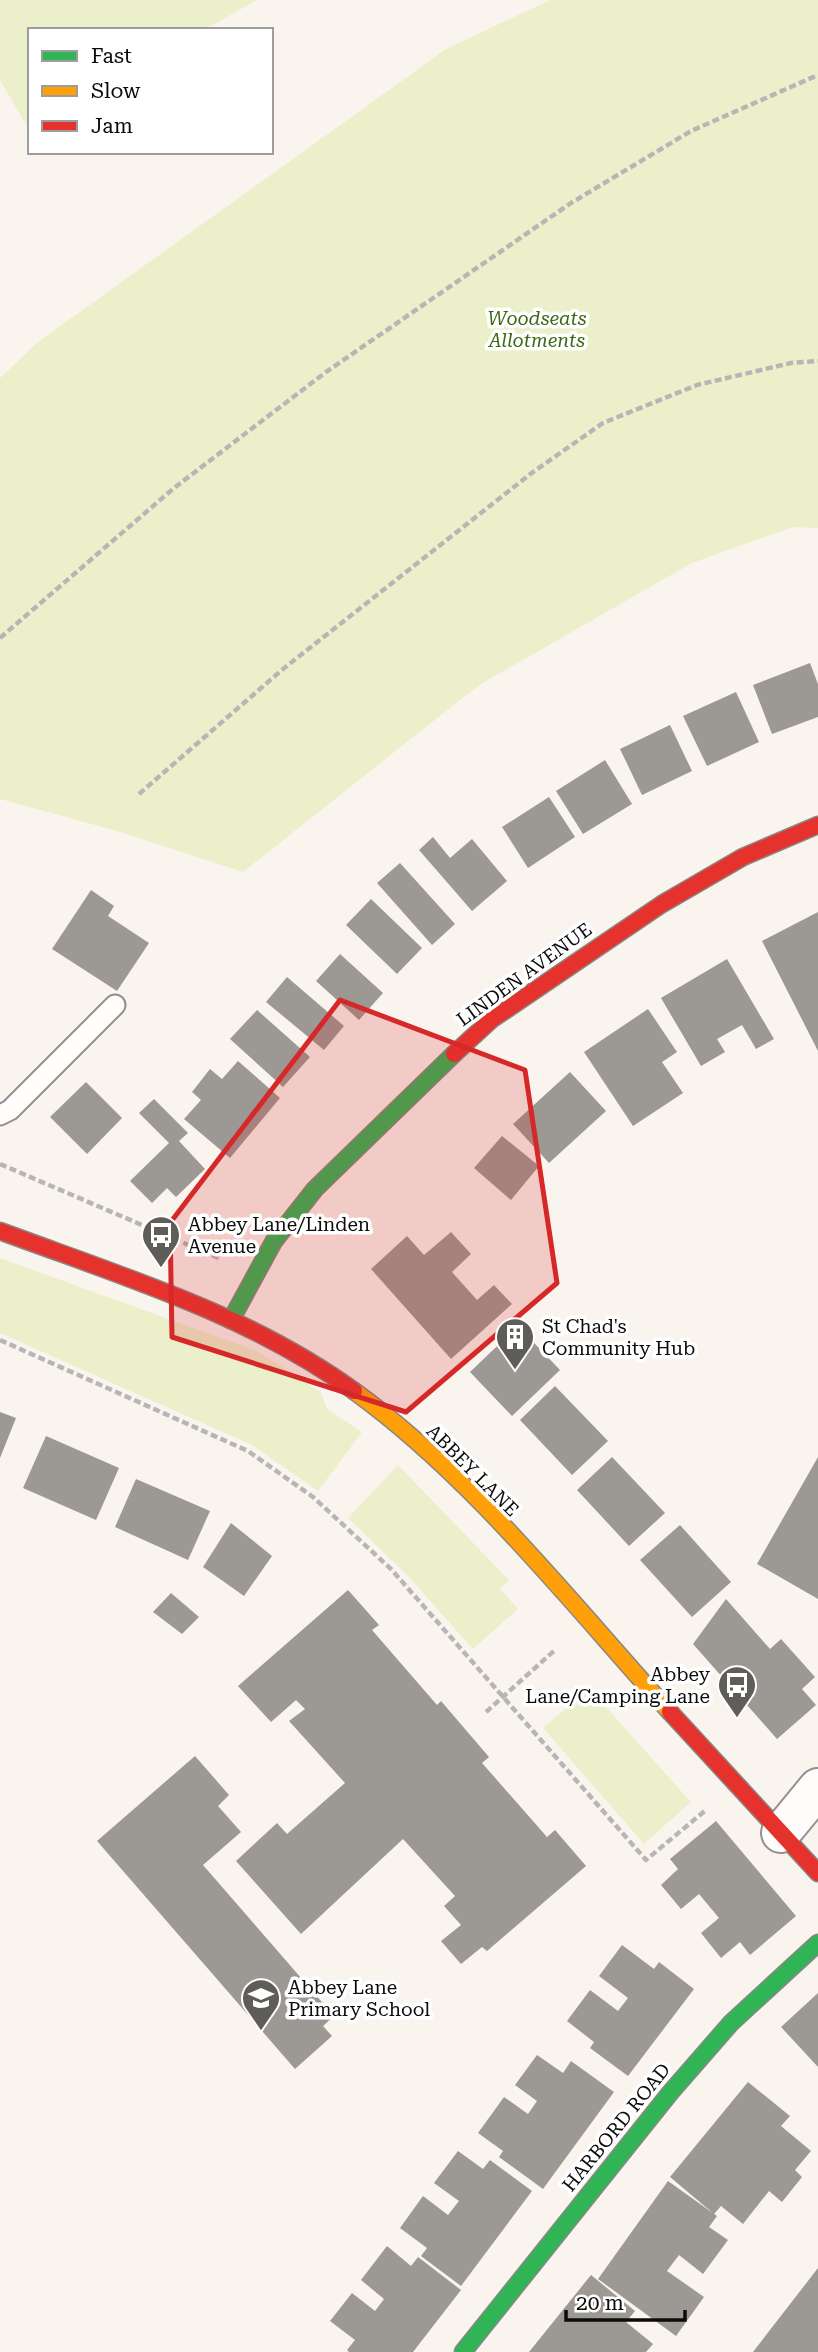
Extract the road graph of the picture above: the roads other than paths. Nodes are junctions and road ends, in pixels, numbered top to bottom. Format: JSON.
{"nodes":[{"id":1,"x":818,"y":825,"type":"edge"},
{"id":2,"x":115,"y":1005,"type":"dead end"},
{"id":3,"x":0,"y":1115,"type":"edge"},
{"id":4,"x":0,"y":1231,"type":"edge"},
{"id":5,"x":231,"y":1320,"type":"junction"},
{"id":6,"x":818,"y":1788,"type":"edge"},
{"id":7,"x":781,"y":1833,"type":"junction"},
{"id":8,"x":818,"y":1873,"type":"edge"},
{"id":9,"x":818,"y":1943,"type":"edge"},
{"id":10,"x":463,"y":2352,"type":"edge"}],
"edges":[{"from":1,"to":5,"type":"street","name":"LINDEN AVENUE"},
{"from":2,"to":3,"type":"lane"},
{"from":4,"to":5,"type":"street","name":"ABBEY LANE"},
{"from":5,"to":7,"type":"street","name":"ABBEY LANE"},
{"from":6,"to":7,"type":"street"},
{"from":7,"to":8,"type":"street","name":"ABBEY LANE"},
{"from":9,"to":10,"type":"street","name":"HARBORD ROAD"}]}
